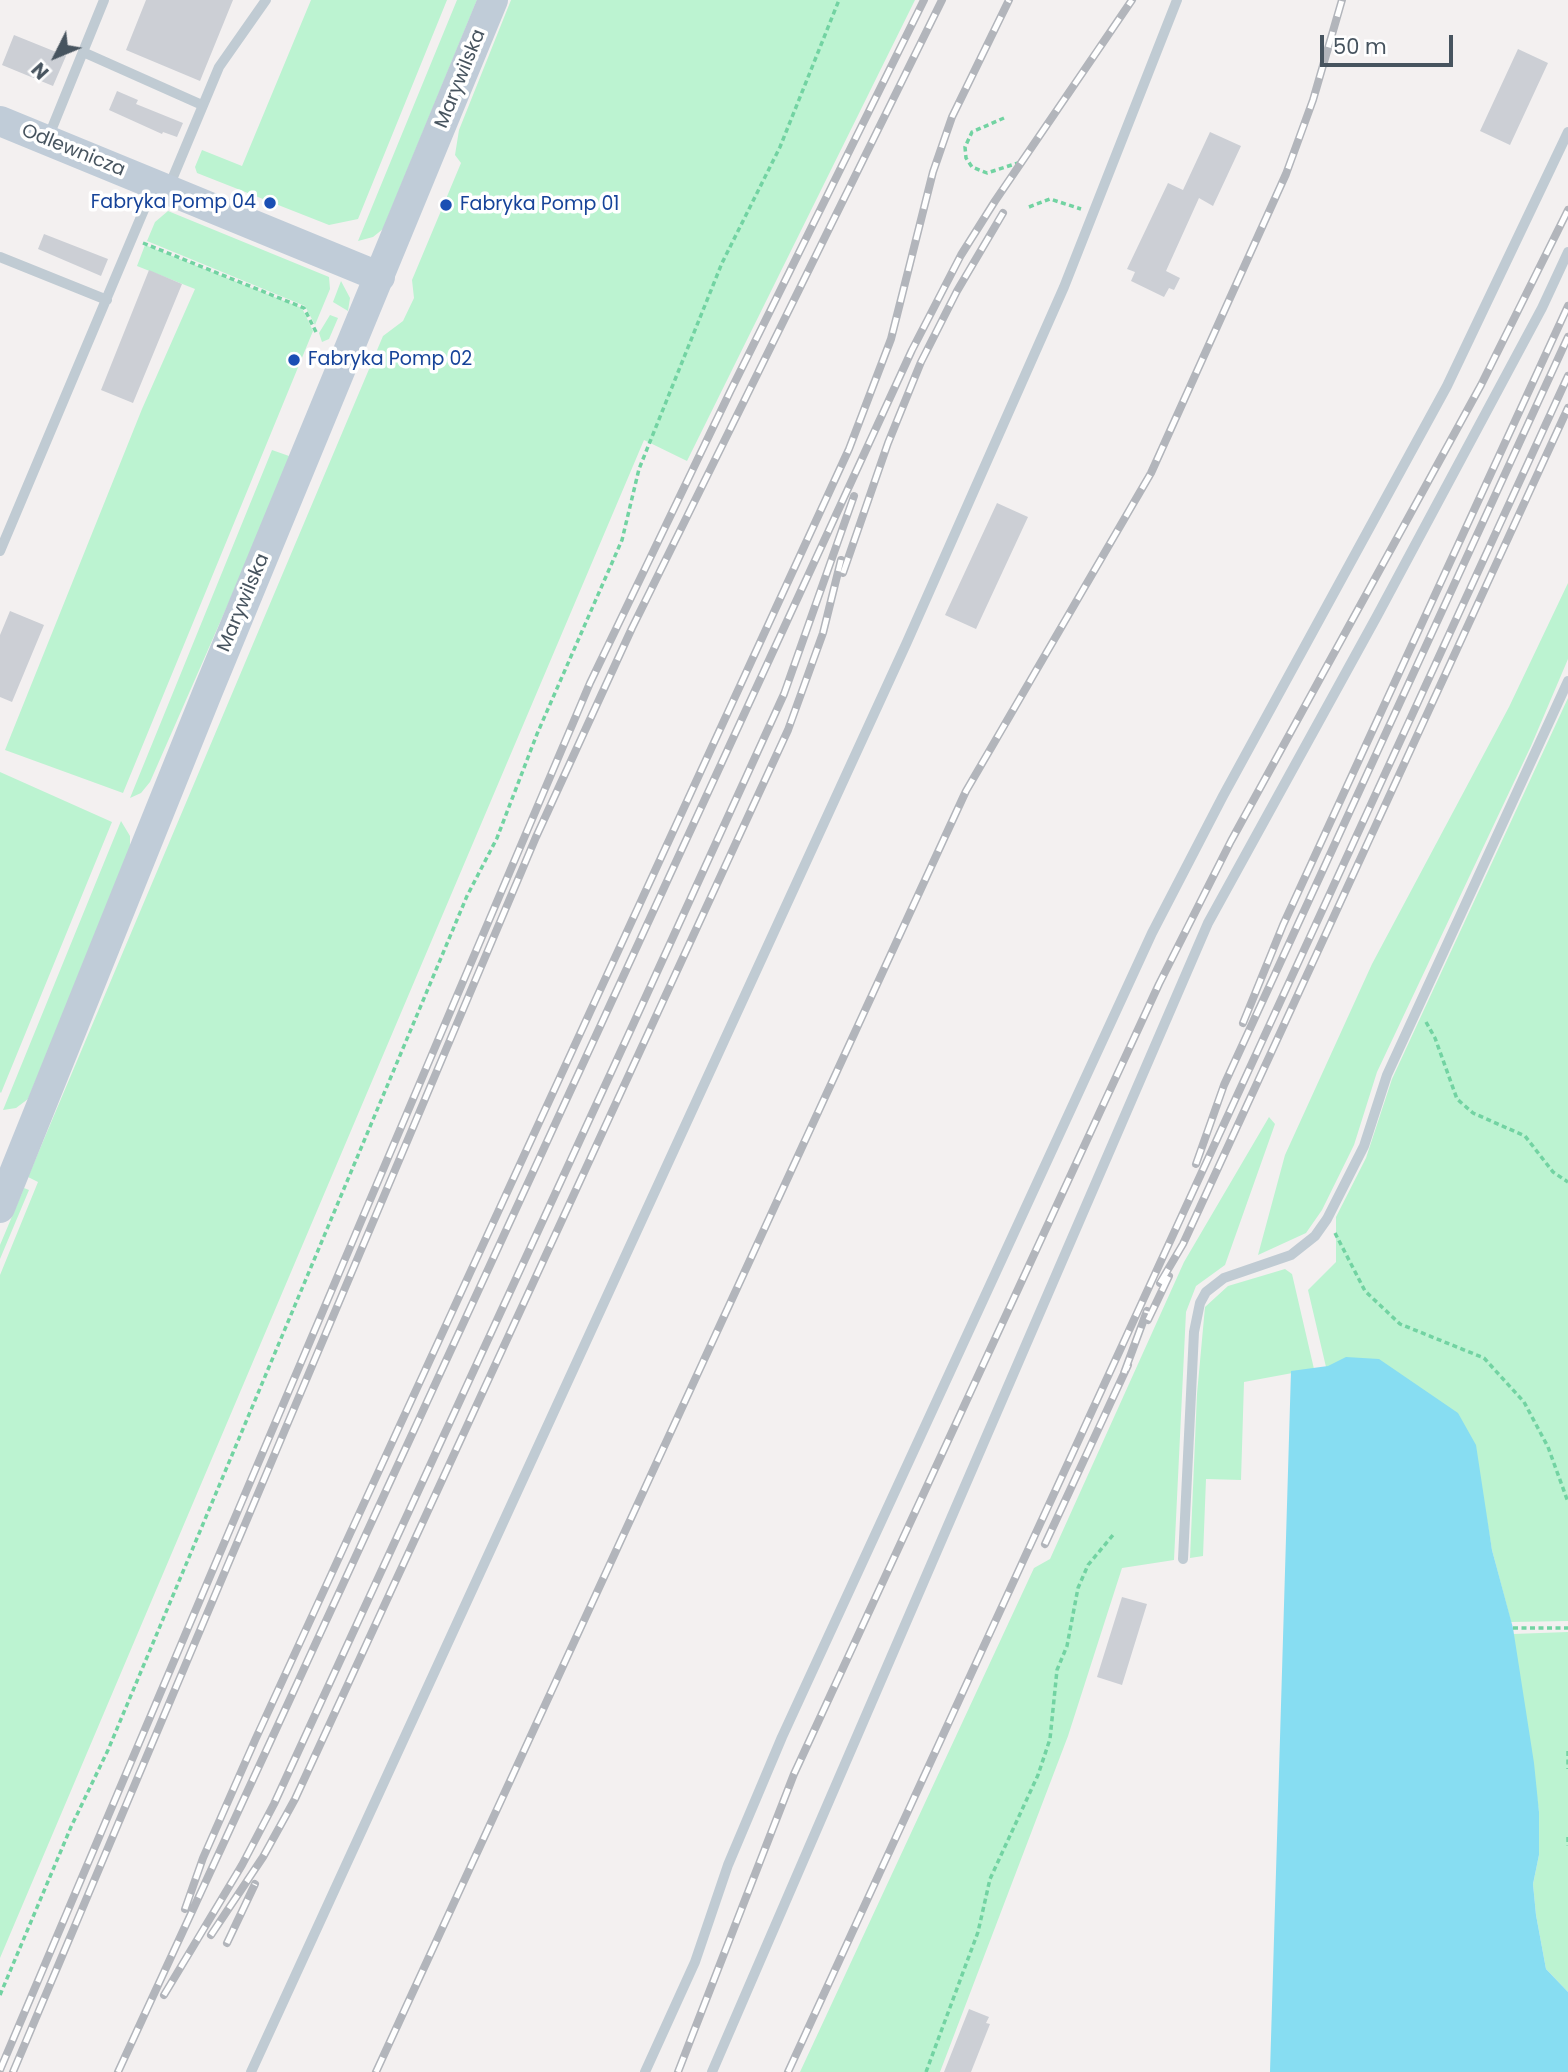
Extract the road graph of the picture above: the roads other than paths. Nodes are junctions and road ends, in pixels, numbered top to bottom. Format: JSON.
{"nodes":[{"id":1,"x":104,"y":0,"type":"edge"},
{"id":2,"x":266,"y":0,"type":"edge"},
{"id":3,"x":493,"y":0,"type":"edge"},
{"id":4,"x":1177,"y":0,"type":"edge"},
{"id":5,"x":83,"y":52,"type":"junction"},
{"id":6,"x":202,"y":105,"type":"junction"},
{"id":7,"x":0,"y":121,"type":"edge"},
{"id":8,"x":1568,"y":132,"type":"edge"},
{"id":9,"x":47,"y":140,"type":"junction"},
{"id":10,"x":161,"y":188,"type":"junction"},
{"id":11,"x":1568,"y":252,"type":"edge"},
{"id":12,"x":0,"y":257,"type":"edge"},
{"id":13,"x":380,"y":277,"type":"junction"},
{"id":14,"x":107,"y":300,"type":"junction"},
{"id":15,"x":0,"y":551,"type":"edge"},
{"id":16,"x":1568,"y":681,"type":"edge"},
{"id":17,"x":0,"y":1208,"type":"edge"},
{"id":18,"x":1183,"y":1559,"type":"dead end"},
{"id":19,"x":251,"y":2072,"type":"edge"},
{"id":20,"x":645,"y":2072,"type":"edge"},
{"id":21,"x":712,"y":2072,"type":"edge"}],
"edges":[{"from":1,"to":5,"type":"lane"},
{"from":2,"to":6,"type":"lane"},
{"from":3,"to":13,"type":"main road","name":"Marywilska"},
{"from":4,"to":19,"type":"lane"},
{"from":5,"to":6,"type":"lane"},
{"from":5,"to":9,"type":"lane"},
{"from":6,"to":10,"type":"lane"},
{"from":7,"to":9,"type":"main road","name":"Odlewnicza"},
{"from":8,"to":20,"type":"lane"},
{"from":9,"to":10,"type":"main road","name":"Odlewnicza"},
{"from":10,"to":13,"type":"main road","name":"Odlewnicza"},
{"from":10,"to":14,"type":"lane"},
{"from":11,"to":21,"type":"lane"},
{"from":12,"to":14,"type":"lane"},
{"from":13,"to":17,"type":"main road","name":"Marywilska"},
{"from":14,"to":15,"type":"lane"},
{"from":16,"to":18,"type":"lane"}]}
